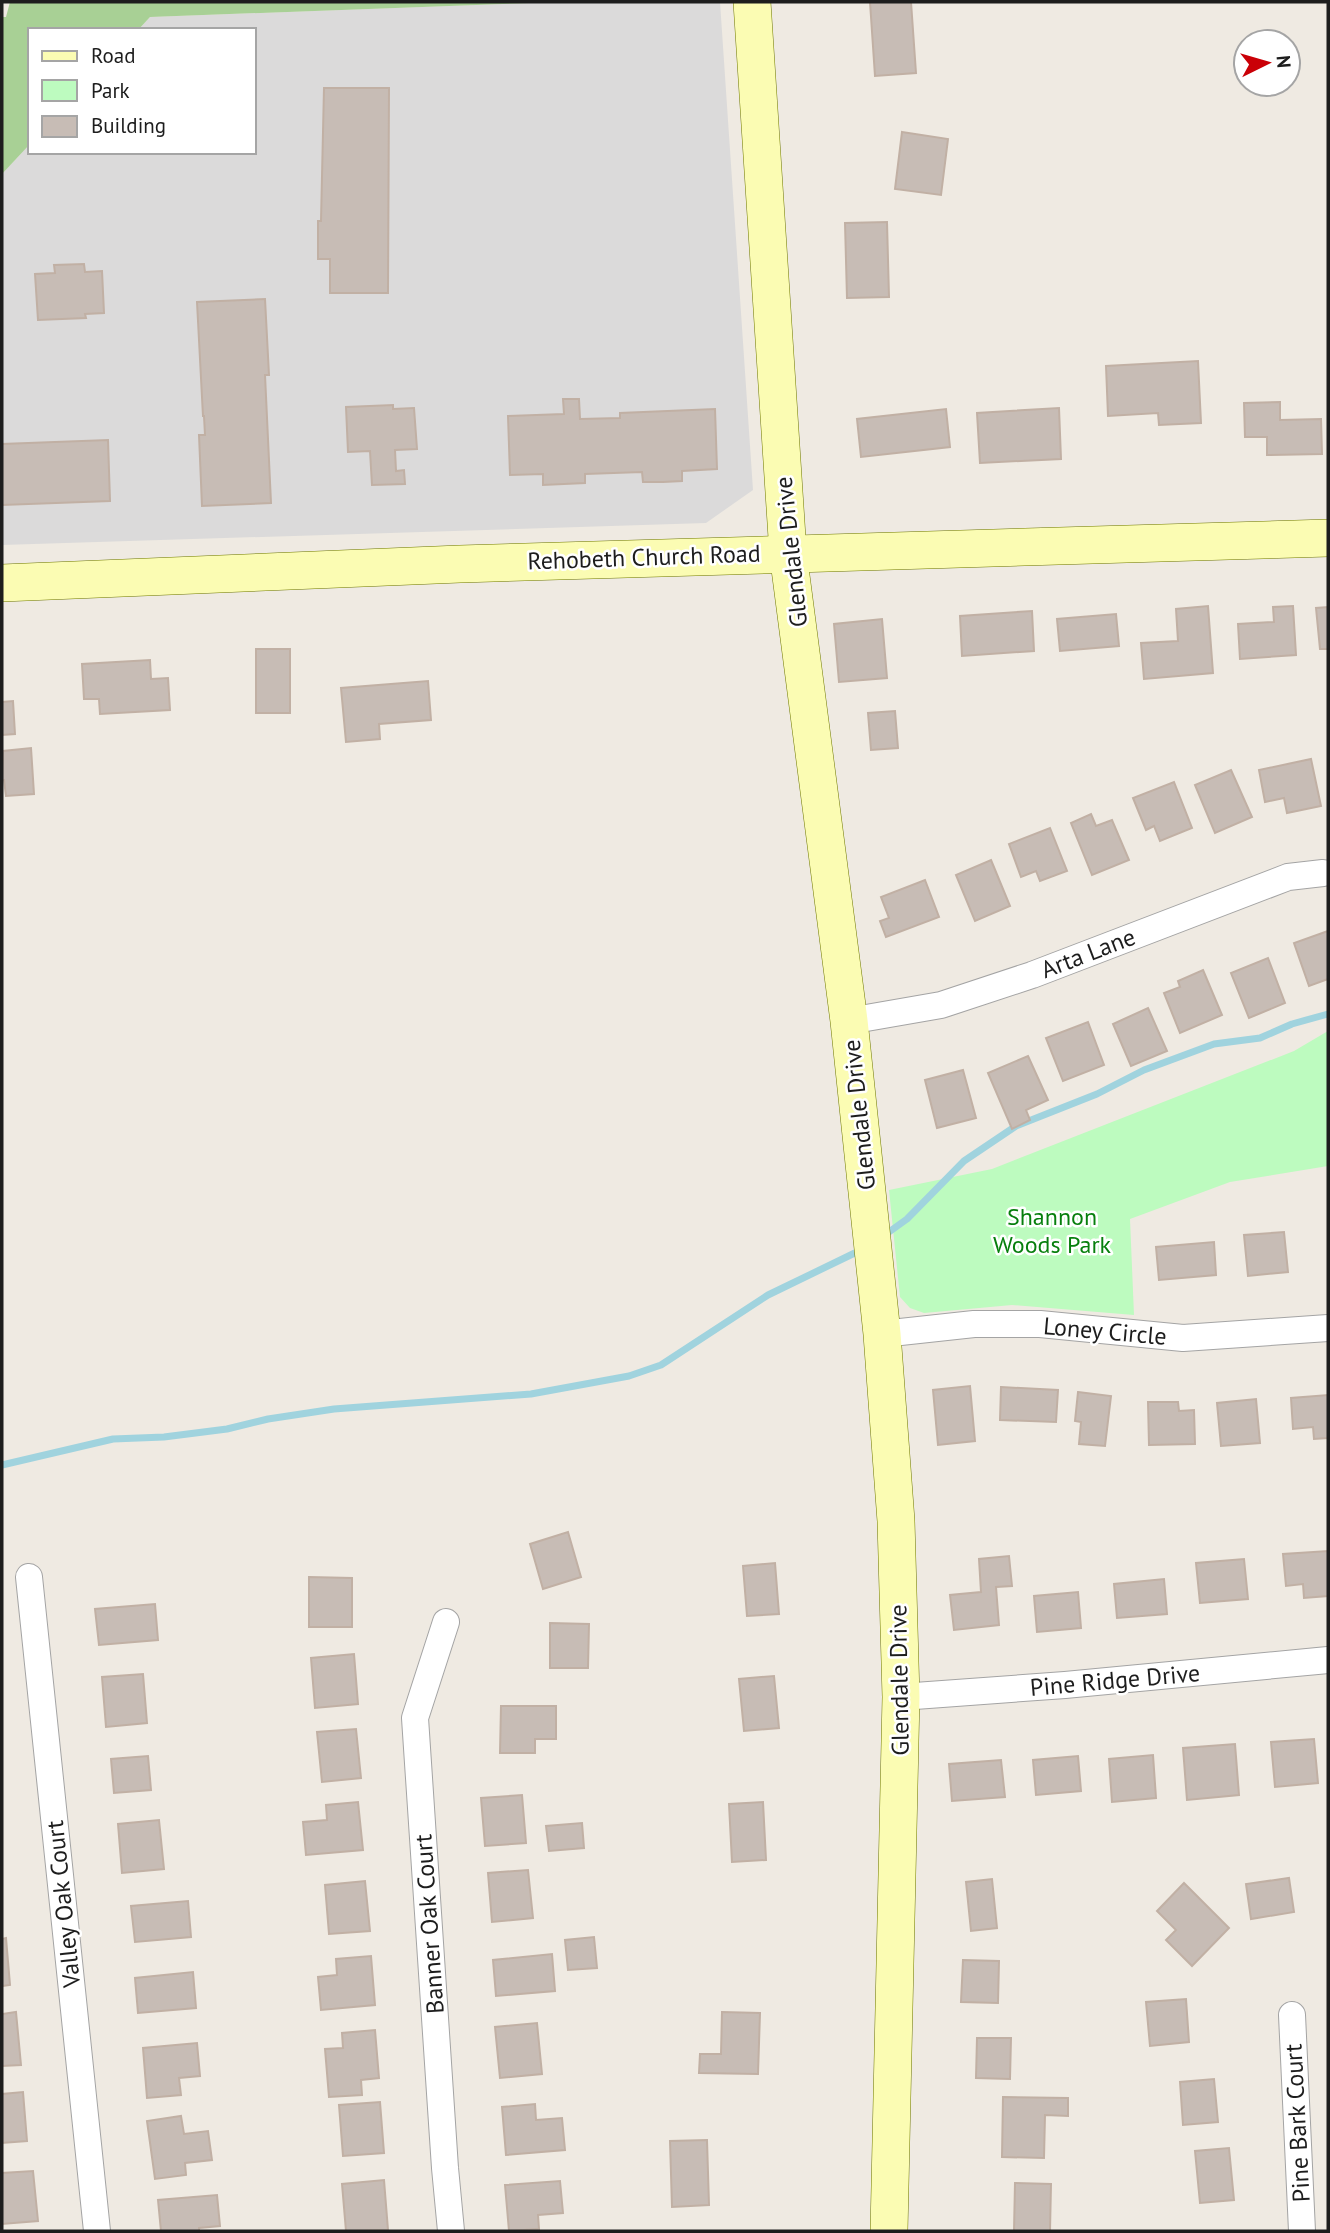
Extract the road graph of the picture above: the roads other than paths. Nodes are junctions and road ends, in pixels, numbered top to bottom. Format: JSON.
{"nodes":[{"id":1,"x":752,"y":2,"type":"edge"},
{"id":2,"x":1328,"y":538,"type":"edge"},
{"id":3,"x":788,"y":552,"type":"junction"},
{"id":4,"x":2,"y":583,"type":"edge"},
{"id":5,"x":1323,"y":873,"type":"dead end"},
{"id":6,"x":849,"y":1021,"type":"junction"},
{"id":7,"x":1328,"y":1328,"type":"edge"},
{"id":8,"x":882,"y":1334,"type":"junction"},
{"id":9,"x":29,"y":1577,"type":"dead end"},
{"id":10,"x":446,"y":1622,"type":"dead end"},
{"id":11,"x":1328,"y":1660,"type":"edge"},
{"id":12,"x":901,"y":1697,"type":"junction"},
{"id":13,"x":1292,"y":2015,"type":"dead end"},
{"id":14,"x":97,"y":2231,"type":"edge"},
{"id":15,"x":451,"y":2231,"type":"edge"},
{"id":16,"x":889,"y":2231,"type":"edge"},
{"id":17,"x":1302,"y":2231,"type":"edge"}],
"edges":[{"from":1,"to":3,"type":"street","name":"Glendale Drive"},
{"from":2,"to":3,"type":"street","name":"Rehobeth Church Road"},
{"from":3,"to":4,"type":"street","name":"Rehobeth Church Road"},
{"from":3,"to":6,"type":"street","name":"Glendale Drive"},
{"from":5,"to":6,"type":"street","name":"Arta Lane"},
{"from":6,"to":8,"type":"street","name":"Glendale Drive"},
{"from":7,"to":8,"type":"street","name":"Loney Circle"},
{"from":8,"to":12,"type":"street","name":"Glendale Drive"},
{"from":9,"to":14,"type":"street","name":"Valley Oak Court"},
{"from":10,"to":15,"type":"street","name":"Banner Oak Court"},
{"from":11,"to":12,"type":"street","name":"Pine Ridge Drive"},
{"from":12,"to":16,"type":"street","name":"Glendale Drive"},
{"from":13,"to":17,"type":"street","name":"Pine Bark Court"}]}
